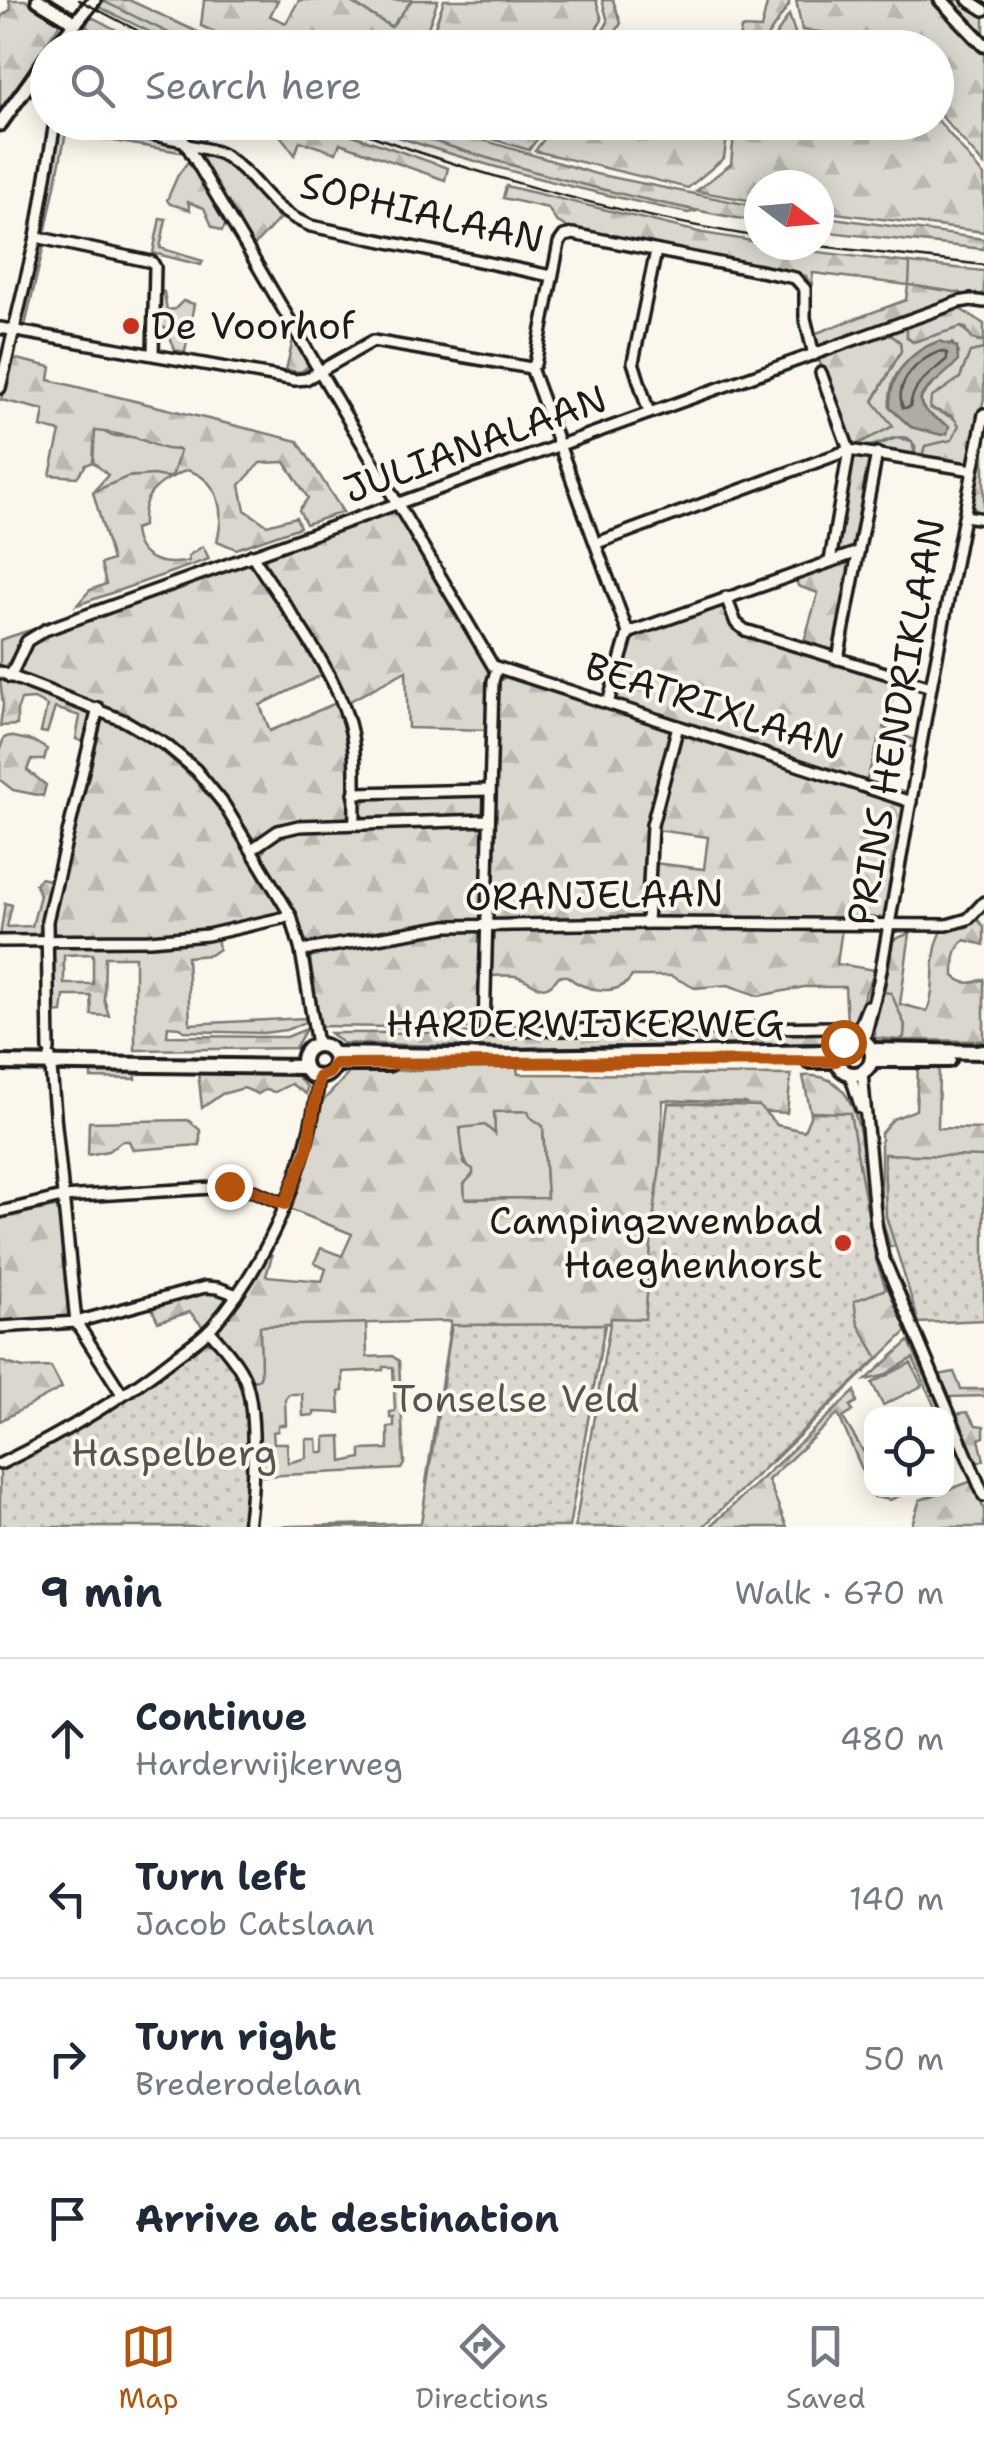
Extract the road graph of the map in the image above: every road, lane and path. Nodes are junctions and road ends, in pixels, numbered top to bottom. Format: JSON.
{"nodes":[{"id":1,"x":38,"y":0,"type":"edge"},
{"id":2,"x":94,"y":0,"type":"edge"},
{"id":3,"x":941,"y":0,"type":"edge"},
{"id":4,"x":968,"y":0,"type":"edge"},
{"id":5,"x":984,"y":10,"type":"edge"},
{"id":6,"x":76,"y":23,"type":"junction"},
{"id":7,"x":70,"y":30,"type":"edge"},
{"id":8,"x":984,"y":45,"type":"edge"},
{"id":9,"x":30,"y":81,"type":"edge"},
{"id":10,"x":0,"y":124,"type":"edge"},
{"id":11,"x":52,"y":140,"type":"edge"},
{"id":12,"x":172,"y":140,"type":"edge"},
{"id":13,"x":184,"y":140,"type":"edge"},
{"id":14,"x":186,"y":143,"type":"junction"},
{"id":15,"x":36,"y":237,"type":"junction"},
{"id":16,"x":656,"y":251,"type":"junction"},
{"id":17,"x":551,"y":276,"type":"junction"},
{"id":18,"x":984,"y":302,"type":"edge"},
{"id":19,"x":984,"y":314,"type":"edge"},
{"id":20,"x":0,"y":328,"type":"edge"},
{"id":21,"x":13,"y":329,"type":"junction"},
{"id":22,"x":154,"y":354,"type":"junction"},
{"id":23,"x":814,"y":355,"type":"junction"},
{"id":24,"x":532,"y":368,"type":"junction"},
{"id":25,"x":319,"y":372,"type":"junction"},
{"id":26,"x":821,"y":373,"type":"dead end"},
{"id":27,"x":0,"y":388,"type":"edge"},
{"id":28,"x":649,"y":414,"type":"junction"},
{"id":29,"x":984,"y":414,"type":"edge"},
{"id":30,"x":561,"y":445,"type":"junction"},
{"id":31,"x":849,"y":450,"type":"junction"},
{"id":32,"x":877,"y":454,"type":"junction"},
{"id":33,"x":973,"y":470,"type":"junction"},
{"id":34,"x":399,"y":503,"type":"junction"},
{"id":35,"x":964,"y":516,"type":"junction"},
{"id":36,"x":984,"y":519,"type":"edge"},
{"id":37,"x":597,"y":543,"type":"junction"},
{"id":38,"x":858,"y":552,"type":"junction"},
{"id":39,"x":252,"y":555,"type":"junction"},
{"id":40,"x":830,"y":561,"type":"junction"},
{"id":41,"x":726,"y":597,"type":"junction"},
{"id":42,"x":628,"y":633,"type":"junction"},
{"id":43,"x":838,"y":658,"type":"junction"},
{"id":44,"x":498,"y":668,"type":"junction"},
{"id":45,"x":5,"y":675,"type":"edge"},
{"id":46,"x":931,"y":688,"type":"junction"},
{"id":47,"x":608,"y":703,"type":"junction"},
{"id":48,"x":98,"y":708,"type":"junction"},
{"id":49,"x":678,"y":726,"type":"junction"},
{"id":50,"x":490,"y":790,"type":"junction"},
{"id":51,"x":354,"y":794,"type":"junction"},
{"id":52,"x":911,"y":802,"type":"junction"},
{"id":53,"x":488,"y":820,"type":"junction"},
{"id":54,"x":355,"y":824,"type":"junction"},
{"id":55,"x":252,"y":849,"type":"junction"},
{"id":56,"x":982,"y":908,"type":"edge"},
{"id":57,"x":291,"y":916,"type":"junction"},
{"id":58,"x":647,"y":923,"type":"junction"},
{"id":59,"x":890,"y":924,"type":"junction"},
{"id":60,"x":484,"y":925,"type":"junction"},
{"id":61,"x":46,"y":940,"type":"junction"},
{"id":62,"x":0,"y":941,"type":"edge"},
{"id":63,"x":301,"y":951,"type":"junction"},
{"id":64,"x":836,"y":1027,"type":"dead end"},
{"id":65,"x":317,"y":1044,"type":"junction"},
{"id":66,"x":865,"y":1047,"type":"junction"},
{"id":67,"x":984,"y":1052,"type":"edge"},
{"id":68,"x":836,"y":1056,"type":"junction"},
{"id":69,"x":50,"y":1057,"type":"junction"},
{"id":70,"x":334,"y":1059,"type":"junction"},
{"id":71,"x":984,"y":1060,"type":"edge"},
{"id":72,"x":0,"y":1061,"type":"edge"},
{"id":73,"x":304,"y":1061,"type":"junction"},
{"id":74,"x":856,"y":1073,"type":"junction"},
{"id":75,"x":319,"y":1077,"type":"junction"},
{"id":76,"x":62,"y":1198,"type":"junction"},
{"id":77,"x":285,"y":1204,"type":"junction"},
{"id":78,"x":0,"y":1212,"type":"edge"},
{"id":79,"x":236,"y":1296,"type":"junction"},
{"id":80,"x":76,"y":1322,"type":"junction"},
{"id":81,"x":0,"y":1328,"type":"edge"},
{"id":82,"x":209,"y":1330,"type":"junction"},
{"id":83,"x":122,"y":1394,"type":"junction"},
{"id":84,"x":0,"y":1464,"type":"edge"},
{"id":85,"x":984,"y":1496,"type":"edge"},
{"id":86,"x":248,"y":1527,"type":"edge"}],
"edges":[{"from":1,"to":6,"type":"main road"},
{"from":2,"to":6,"type":"main road"},
{"from":3,"to":8,"type":"main road"},
{"from":4,"to":5,"type":"street"},
{"from":6,"to":7,"type":"main road"},
{"from":9,"to":10,"type":"main road"},
{"from":11,"to":15,"type":"street"},
{"from":12,"to":14,"type":"street","name":"SOPHIALAAN"},
{"from":13,"to":14,"type":"street"},
{"from":14,"to":17,"type":"street","name":"SOPHIALAAN"},
{"from":14,"to":25,"type":"street"},
{"from":15,"to":21,"type":"street"},
{"from":15,"to":22,"type":"street"},
{"from":16,"to":17,"type":"street","name":"SOPHIALAAN"},
{"from":16,"to":23,"type":"street","name":"SOPHIALAAN"},
{"from":16,"to":28,"type":"street"},
{"from":17,"to":24,"type":"street"},
{"from":18,"to":19,"type":"street"},
{"from":18,"to":23,"type":"street","name":"JULIANALAAN"},
{"from":20,"to":21,"type":"street"},
{"from":21,"to":22,"type":"street"},
{"from":21,"to":27,"type":"street"},
{"from":22,"to":25,"type":"street"},
{"from":23,"to":28,"type":"street","name":"JULIANALAAN"},
{"from":24,"to":25,"type":"street"},
{"from":24,"to":30,"type":"street"},
{"from":25,"to":34,"type":"street"},
{"from":26,"to":31,"type":"street"},
{"from":28,"to":30,"type":"street","name":"JULIANALAAN"},
{"from":29,"to":33,"type":"street","name":"PRINS HENDRIKLAAN"},
{"from":30,"to":34,"type":"street","name":"JULIANALAAN"},
{"from":30,"to":37,"type":"street"},
{"from":31,"to":32,"type":"street"},
{"from":31,"to":37,"type":"street"},
{"from":31,"to":40,"type":"street"},
{"from":32,"to":33,"type":"street"},
{"from":32,"to":38,"type":"street"},
{"from":33,"to":35,"type":"street","name":"PRINS HENDRIKLAAN"},
{"from":34,"to":39,"type":"street","name":"JULIANALAAN"},
{"from":34,"to":44,"type":"street"},
{"from":35,"to":36,"type":"street"},
{"from":35,"to":46,"type":"street","name":"PRINS HENDRIKLAAN"},
{"from":37,"to":42,"type":"street"},
{"from":38,"to":40,"type":"street"},
{"from":38,"to":43,"type":"street"},
{"from":39,"to":45,"type":"street","name":"JULIANALAAN"},
{"from":39,"to":51,"type":"street"},
{"from":40,"to":41,"type":"street"},
{"from":41,"to":42,"type":"street"},
{"from":41,"to":43,"type":"street"},
{"from":42,"to":47,"type":"street"},
{"from":43,"to":46,"type":"street"},
{"from":44,"to":47,"type":"street","name":"BEATRIXLAAN"},
{"from":44,"to":50,"type":"street"},
{"from":45,"to":48,"type":"street"},
{"from":46,"to":52,"type":"street","name":"PRINS HENDRIKLAAN"},
{"from":47,"to":49,"type":"street","name":"BEATRIXLAAN"},
{"from":48,"to":55,"type":"street"},
{"from":48,"to":61,"type":"street"},
{"from":49,"to":52,"type":"street","name":"BEATRIXLAAN"},
{"from":49,"to":58,"type":"street"},
{"from":50,"to":51,"type":"street"},
{"from":50,"to":53,"type":"street"},
{"from":51,"to":54,"type":"street"},
{"from":52,"to":59,"type":"street","name":"PRINS HENDRIKLAAN"},
{"from":53,"to":54,"type":"street"},
{"from":53,"to":60,"type":"street"},
{"from":54,"to":55,"type":"street"},
{"from":55,"to":57,"type":"street"},
{"from":56,"to":59,"type":"street","name":"ORANJELAAN"},
{"from":57,"to":61,"type":"street"},
{"from":57,"to":63,"type":"street"},
{"from":58,"to":59,"type":"street","name":"ORANJELAAN"},
{"from":58,"to":60,"type":"street","name":"ORANJELAAN"},
{"from":59,"to":66,"type":"street","name":"PRINS HENDRIKLAAN"},
{"from":60,"to":63,"type":"street","name":"ORANJELAAN"},
{"from":60,"to":64,"type":"street"},
{"from":61,"to":62,"type":"street"},
{"from":61,"to":69,"type":"street"},
{"from":63,"to":65,"type":"street"},
{"from":65,"to":70,"type":"main road"},
{"from":65,"to":73,"type":"main road"},
{"from":66,"to":67,"type":"main road"},
{"from":66,"to":68,"type":"main road"},
{"from":66,"to":71,"type":"main road"},
{"from":66,"to":74,"type":"main road"},
{"from":68,"to":70,"type":"main road","name":"HARDERWIJKERWEG"},
{"from":68,"to":74,"type":"main road"},
{"from":69,"to":72,"type":"main road"},
{"from":69,"to":73,"type":"main road"},
{"from":69,"to":76,"type":"street"},
{"from":70,"to":75,"type":"main road"},
{"from":73,"to":75,"type":"main road"},
{"from":74,"to":85,"type":"street"},
{"from":75,"to":77,"type":"street"},
{"from":76,"to":77,"type":"street"},
{"from":76,"to":78,"type":"street"},
{"from":76,"to":80,"type":"street"},
{"from":77,"to":79,"type":"street"},
{"from":79,"to":80,"type":"street"},
{"from":79,"to":82,"type":"street"},
{"from":80,"to":81,"type":"street"},
{"from":80,"to":83,"type":"street"},
{"from":82,"to":83,"type":"street"},
{"from":82,"to":86,"type":"street"},
{"from":83,"to":84,"type":"street"}]}
